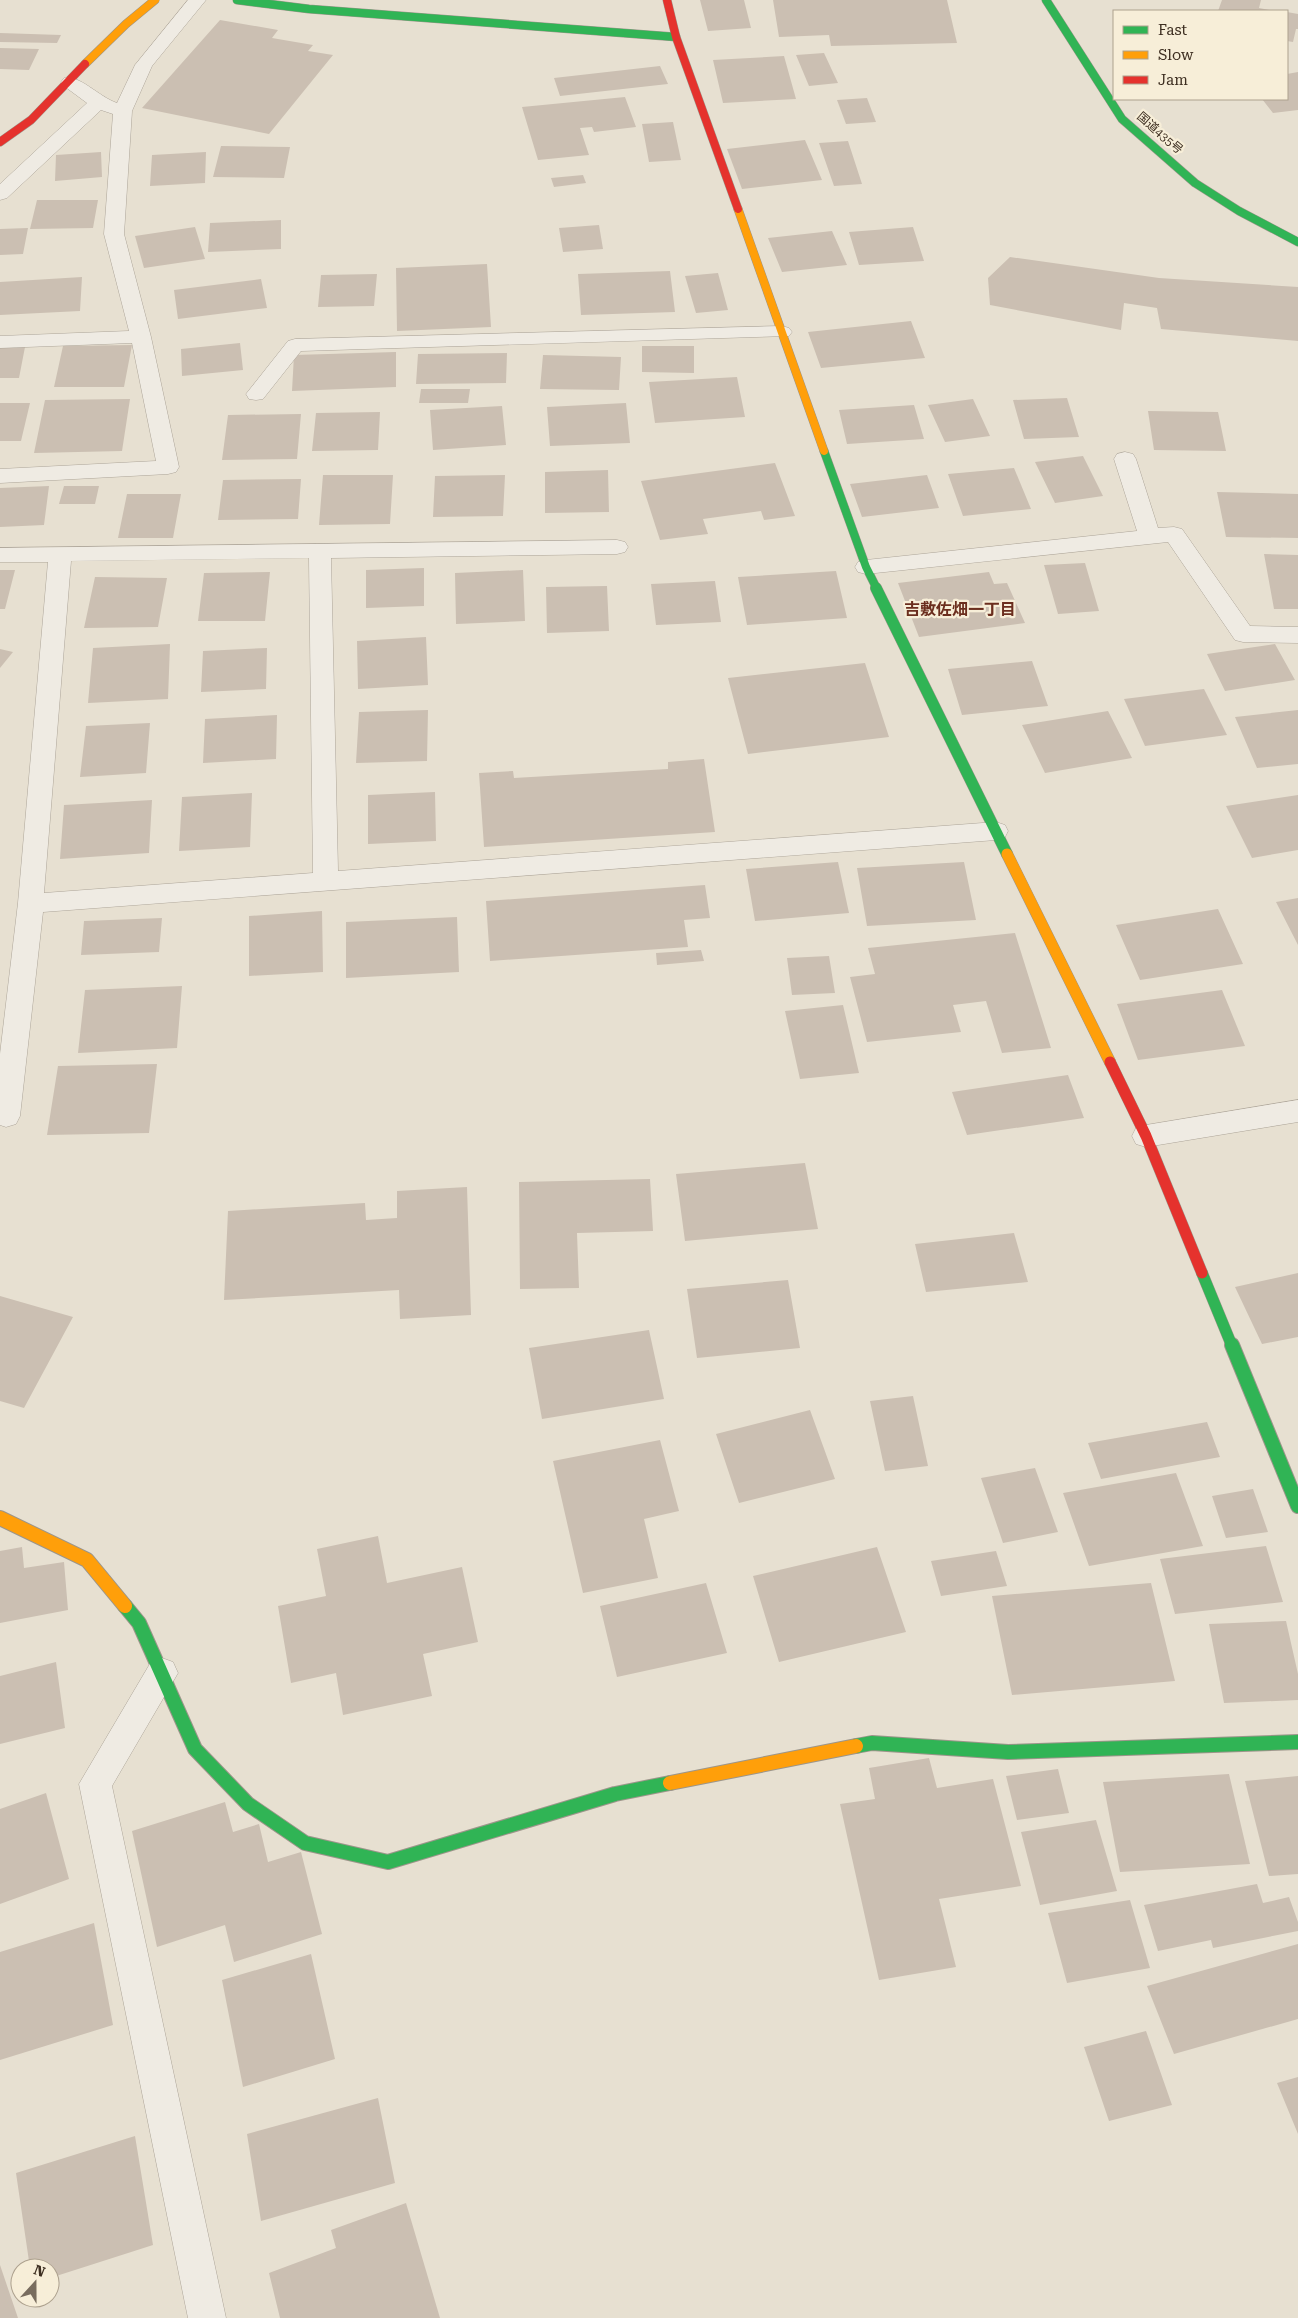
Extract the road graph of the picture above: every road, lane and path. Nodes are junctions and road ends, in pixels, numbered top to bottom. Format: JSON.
{"nodes":[{"id":1,"x":155,"y":0,"type":"edge"},
{"id":2,"x":197,"y":0,"type":"edge"},
{"id":3,"x":237,"y":0,"type":"edge"},
{"id":4,"x":667,"y":0,"type":"edge"},
{"id":5,"x":1046,"y":0,"type":"edge"},
{"id":6,"x":676,"y":38,"type":"junction"},
{"id":7,"x":70,"y":82,"type":"junction"},
{"id":8,"x":98,"y":102,"type":"junction"},
{"id":9,"x":123,"y":111,"type":"junction"},
{"id":10,"x":0,"y":142,"type":"edge"},
{"id":11,"x":0,"y":194,"type":"edge"},
{"id":12,"x":1298,"y":242,"type":"edge"},
{"id":13,"x":782,"y":332,"type":"junction"},
{"id":14,"x":141,"y":337,"type":"junction"},
{"id":15,"x":0,"y":342,"type":"edge"},
{"id":16,"x":256,"y":394,"type":"dead end"},
{"id":17,"x":1125,"y":459,"type":"dead end"},
{"id":18,"x":0,"y":476,"type":"edge"},
{"id":19,"x":1150,"y":537,"type":"junction"},
{"id":20,"x":617,"y":547,"type":"dead end"},
{"id":21,"x":320,"y":551,"type":"junction"},
{"id":22,"x":60,"y":554,"type":"junction"},
{"id":23,"x":0,"y":555,"type":"edge"},
{"id":24,"x":866,"y":567,"type":"junction"},
{"id":25,"x":1298,"y":635,"type":"edge"},
{"id":26,"x":996,"y":831,"type":"junction"},
{"id":27,"x":326,"y":880,"type":"junction"},
{"id":28,"x":30,"y":902,"type":"junction"},
{"id":29,"x":1298,"y":1111,"type":"edge"},
{"id":30,"x":6,"y":1116,"type":"dead end"},
{"id":31,"x":1146,"y":1136,"type":"junction"},
{"id":32,"x":1298,"y":1506,"type":"edge"},
{"id":33,"x":0,"y":1518,"type":"edge"},
{"id":34,"x":162,"y":1673,"type":"junction"},
{"id":35,"x":1298,"y":1742,"type":"edge"},
{"id":36,"x":207,"y":2318,"type":"edge"}],
"edges":[{"from":1,"to":7,"type":"main road"},
{"from":2,"to":9,"type":"street"},
{"from":3,"to":6,"type":"main road"},
{"from":4,"to":6,"type":"main road"},
{"from":5,"to":12,"type":"main road","name":"国道435号"},
{"from":6,"to":13,"type":"main road"},
{"from":7,"to":8,"type":"street"},
{"from":7,"to":10,"type":"main road"},
{"from":8,"to":9,"type":"street"},
{"from":8,"to":11,"type":"street"},
{"from":9,"to":14,"type":"street"},
{"from":13,"to":16,"type":"street"},
{"from":13,"to":24,"type":"main road"},
{"from":14,"to":15,"type":"street"},
{"from":14,"to":18,"type":"street"},
{"from":17,"to":19,"type":"street"},
{"from":19,"to":24,"type":"street"},
{"from":19,"to":25,"type":"street"},
{"from":20,"to":21,"type":"street"},
{"from":21,"to":22,"type":"street"},
{"from":21,"to":27,"type":"street"},
{"from":22,"to":23,"type":"street"},
{"from":22,"to":28,"type":"street"},
{"from":24,"to":26,"type":"main road"},
{"from":26,"to":27,"type":"street"},
{"from":26,"to":31,"type":"main road"},
{"from":27,"to":28,"type":"street"},
{"from":28,"to":30,"type":"street"},
{"from":29,"to":31,"type":"street"},
{"from":31,"to":32,"type":"main road"},
{"from":33,"to":34,"type":"main road"},
{"from":34,"to":35,"type":"main road"},
{"from":34,"to":36,"type":"street"}]}
